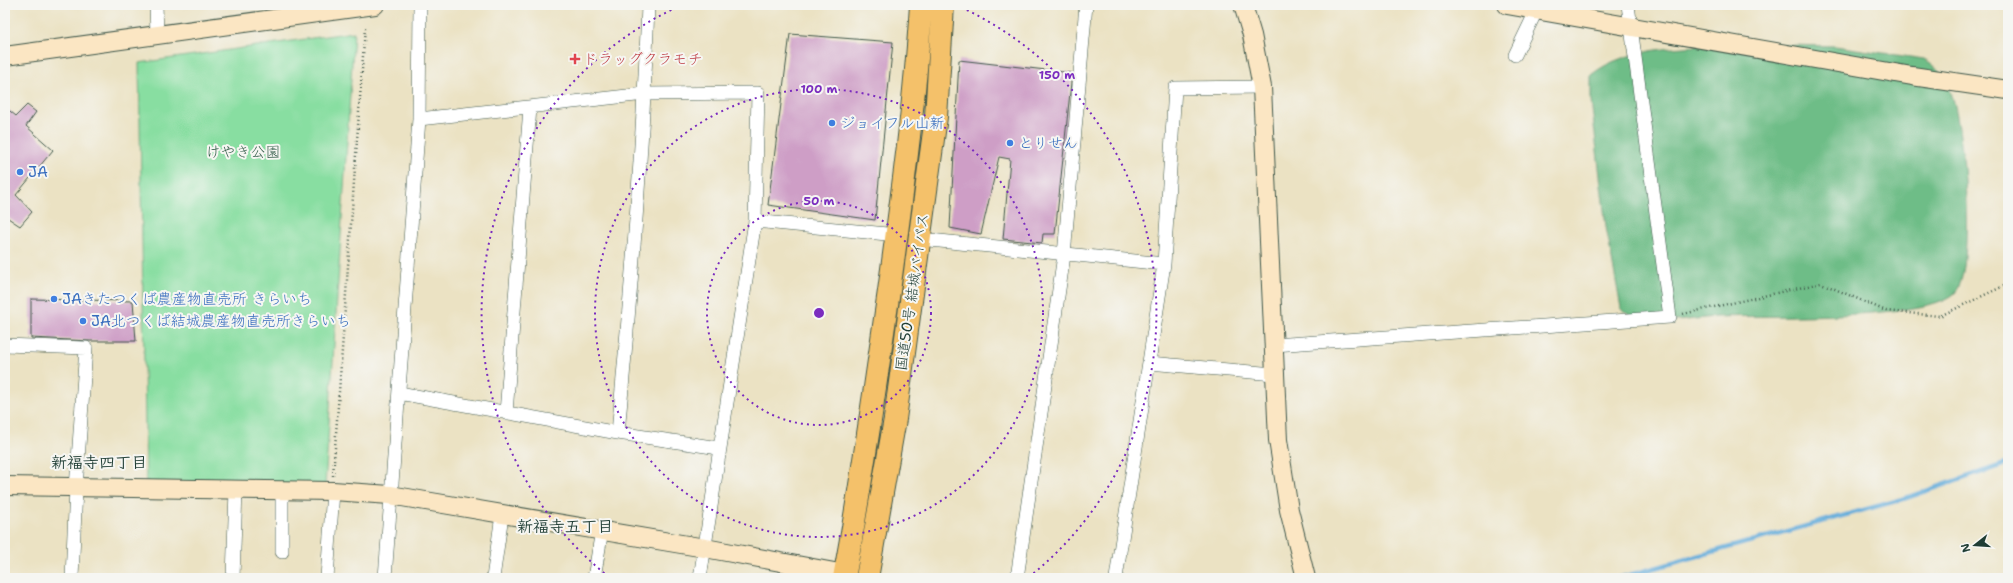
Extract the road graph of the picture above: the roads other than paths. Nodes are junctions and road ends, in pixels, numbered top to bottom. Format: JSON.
{"nodes":[{"id":1,"x":156,"y":5,"type":"edge"},
{"id":2,"x":375,"y":5,"type":"edge"},
{"id":3,"x":420,"y":5,"type":"edge"},
{"id":4,"x":648,"y":5,"type":"edge"},
{"id":5,"x":921,"y":5,"type":"edge"},
{"id":6,"x":943,"y":5,"type":"edge"},
{"id":7,"x":1086,"y":5,"type":"edge"},
{"id":8,"x":1243,"y":5,"type":"edge"},
{"id":9,"x":1507,"y":5,"type":"edge"},
{"id":10,"x":1628,"y":5,"type":"edge"},
{"id":11,"x":1538,"y":8,"type":"edge"},
{"id":12,"x":1632,"y":27,"type":"junction"},
{"id":13,"x":157,"y":35,"type":"junction"},
{"id":14,"x":1515,"y":55,"type":"dead end"},
{"id":15,"x":5,"y":56,"type":"edge"},
{"id":16,"x":1262,"y":87,"type":"junction"},
{"id":17,"x":2008,"y":90,"type":"edge"},
{"id":18,"x":645,"y":94,"type":"junction"},
{"id":19,"x":530,"y":108,"type":"junction"},
{"id":20,"x":419,"y":119,"type":"junction"},
{"id":21,"x":754,"y":221,"type":"junction"},
{"id":22,"x":896,"y":234,"type":"junction"},
{"id":23,"x":920,"y":239,"type":"junction"},
{"id":24,"x":1064,"y":255,"type":"junction"},
{"id":25,"x":1164,"y":264,"type":"junction"},
{"id":26,"x":5,"y":345,"type":"edge"},
{"id":27,"x":1274,"y":345,"type":"junction"},
{"id":28,"x":1149,"y":363,"type":"junction"},
{"id":29,"x":1274,"y":374,"type":"junction"},
{"id":30,"x":399,"y":393,"type":"junction"},
{"id":31,"x":506,"y":413,"type":"junction"},
{"id":32,"x":618,"y":433,"type":"junction"},
{"id":33,"x":719,"y":448,"type":"junction"},
{"id":34,"x":5,"y":486,"type":"edge"},
{"id":35,"x":333,"y":487,"type":"junction"},
{"id":36,"x":76,"y":488,"type":"junction"},
{"id":37,"x":236,"y":490,"type":"junction"},
{"id":38,"x":282,"y":491,"type":"junction"},
{"id":39,"x":390,"y":495,"type":"junction"},
{"id":40,"x":502,"y":515,"type":"junction"},
{"id":41,"x":602,"y":530,"type":"junction"},
{"id":42,"x":705,"y":548,"type":"junction"},
{"id":43,"x":282,"y":552,"type":"dead end"},
{"id":44,"x":844,"y":576,"type":"edge"},
{"id":45,"x":872,"y":577,"type":"edge"},
{"id":46,"x":72,"y":578,"type":"edge"},
{"id":47,"x":233,"y":578,"type":"edge"},
{"id":48,"x":327,"y":578,"type":"edge"},
{"id":49,"x":385,"y":578,"type":"edge"},
{"id":50,"x":493,"y":578,"type":"edge"},
{"id":51,"x":594,"y":578,"type":"edge"},
{"id":52,"x":700,"y":578,"type":"edge"},
{"id":53,"x":1017,"y":578,"type":"edge"},
{"id":54,"x":1116,"y":578,"type":"edge"},
{"id":55,"x":1306,"y":578,"type":"edge"}],
"edges":[{"from":1,"to":13,"type":"street"},
{"from":2,"to":13,"type":"street"},
{"from":3,"to":20,"type":"street"},
{"from":4,"to":18,"type":"street"},
{"from":5,"to":22,"type":"highway","name":"国道50号 結城バイパス"},
{"from":6,"to":23,"type":"highway","name":"国道50号 結城バイパス"},
{"from":7,"to":24,"type":"street"},
{"from":8,"to":16,"type":"street"},
{"from":9,"to":11,"type":"street"},
{"from":10,"to":12,"type":"street"},
{"from":11,"to":12,"type":"street"},
{"from":11,"to":14,"type":"street"},
{"from":12,"to":17,"type":"street"},
{"from":12,"to":27,"type":"street"},
{"from":13,"to":15,"type":"street"},
{"from":16,"to":25,"type":"street"},
{"from":16,"to":27,"type":"street"},
{"from":18,"to":19,"type":"street"},
{"from":18,"to":21,"type":"street"},
{"from":18,"to":32,"type":"street"},
{"from":19,"to":20,"type":"street"},
{"from":19,"to":31,"type":"street"},
{"from":20,"to":30,"type":"street"},
{"from":21,"to":22,"type":"street"},
{"from":21,"to":33,"type":"street"},
{"from":22,"to":44,"type":"highway","name":"国道50号 結城バイパス"},
{"from":23,"to":24,"type":"street"},
{"from":23,"to":45,"type":"highway","name":"国道50号 結城バイパス"},
{"from":24,"to":25,"type":"street"},
{"from":24,"to":53,"type":"street"},
{"from":25,"to":28,"type":"street"},
{"from":26,"to":36,"type":"street"},
{"from":27,"to":29,"type":"street"},
{"from":28,"to":29,"type":"street"},
{"from":28,"to":54,"type":"street"},
{"from":29,"to":55,"type":"street"},
{"from":30,"to":31,"type":"street"},
{"from":30,"to":39,"type":"street"},
{"from":31,"to":32,"type":"street"},
{"from":32,"to":33,"type":"street"},
{"from":33,"to":42,"type":"street"},
{"from":34,"to":36,"type":"street"},
{"from":35,"to":38,"type":"street"},
{"from":35,"to":39,"type":"street"},
{"from":35,"to":48,"type":"street"},
{"from":36,"to":37,"type":"street"},
{"from":36,"to":46,"type":"street"},
{"from":37,"to":38,"type":"street"},
{"from":37,"to":47,"type":"street"},
{"from":38,"to":43,"type":"street"},
{"from":39,"to":40,"type":"street"},
{"from":39,"to":49,"type":"street"},
{"from":40,"to":41,"type":"street"},
{"from":40,"to":50,"type":"street"},
{"from":41,"to":42,"type":"street"},
{"from":41,"to":51,"type":"street"},
{"from":42,"to":44,"type":"street"},
{"from":42,"to":52,"type":"street"}]}
